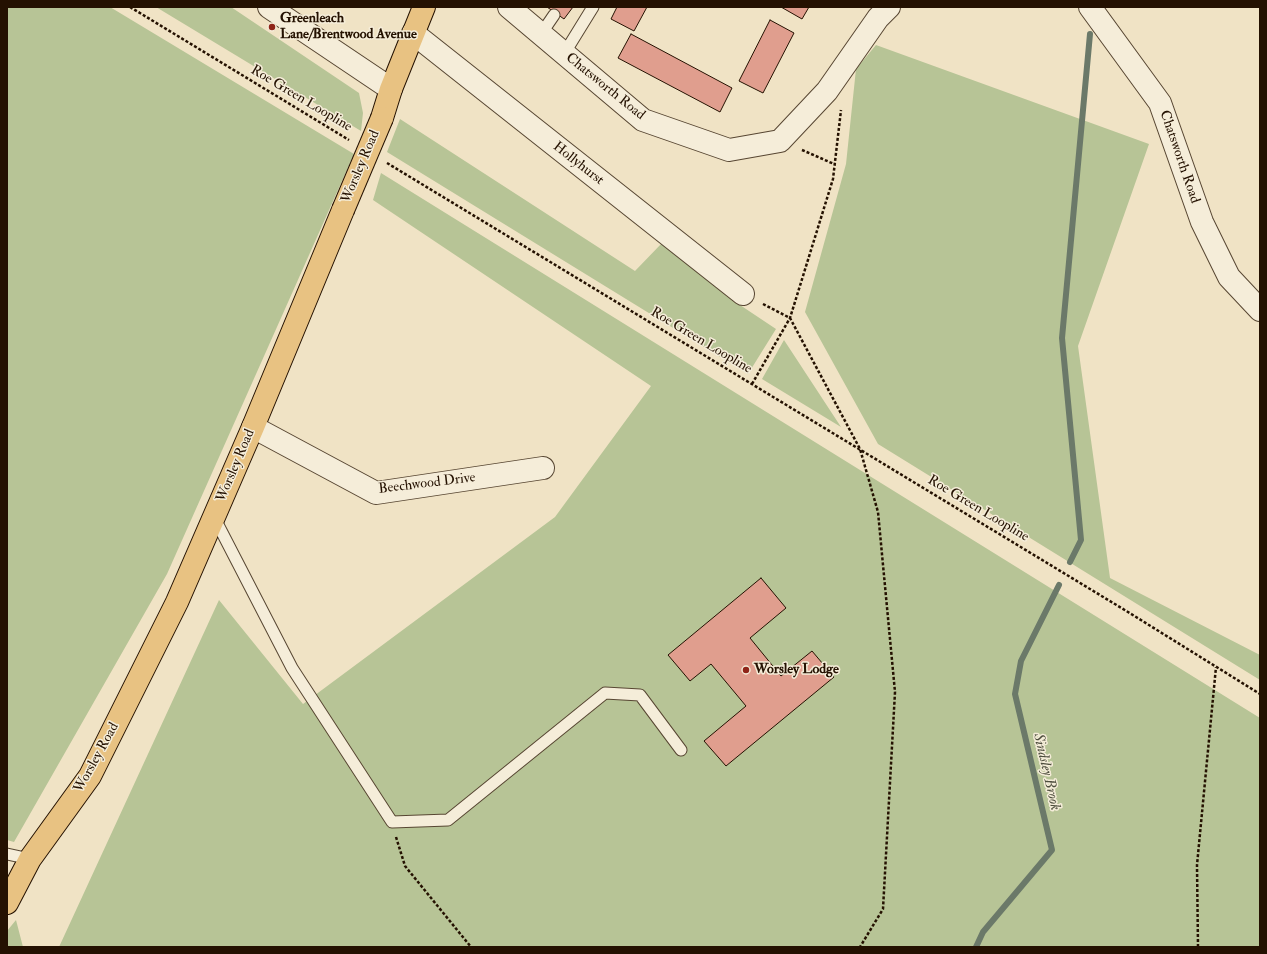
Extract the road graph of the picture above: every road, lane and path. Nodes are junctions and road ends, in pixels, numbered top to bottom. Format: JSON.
{"nodes":[{"id":1,"x":130,"y":7,"type":"edge"},
{"id":2,"x":269,"y":7,"type":"edge"},
{"id":3,"x":424,"y":7,"type":"edge"},
{"id":4,"x":508,"y":7,"type":"edge"},
{"id":5,"x":592,"y":7,"type":"edge"},
{"id":6,"x":889,"y":7,"type":"edge"},
{"id":7,"x":1090,"y":7,"type":"edge"},
{"id":8,"x":554,"y":15,"type":"dead end"},
{"id":9,"x":414,"y":34,"type":"junction"},
{"id":10,"x":541,"y":34,"type":"junction"},
{"id":11,"x":564,"y":54,"type":"junction"},
{"id":12,"x":391,"y":89,"type":"junction"},
{"id":13,"x":842,"y":102,"type":"dead end"},
{"id":14,"x":349,"y":140,"type":"dead end"},
{"id":15,"x":780,"y":141,"type":"junction"},
{"id":16,"x":383,"y":160,"type":"dead end"},
{"id":17,"x":834,"y":164,"type":"junction"},
{"id":18,"x":743,"y":294,"type":"joint"},
{"id":19,"x":1260,"y":310,"type":"edge"},
{"id":20,"x":790,"y":318,"type":"junction"},
{"id":21,"x":752,"y":384,"type":"junction"},
{"id":22,"x":253,"y":426,"type":"junction"},
{"id":23,"x":860,"y":450,"type":"junction"},
{"id":24,"x":544,"y":468,"type":"dead end"},
{"id":25,"x":214,"y":517,"type":"junction"},
{"id":26,"x":1216,"y":667,"type":"junction"},
{"id":27,"x":1260,"y":694,"type":"edge"},
{"id":28,"x":681,"y":750,"type":"dead end"},
{"id":29,"x":392,"y":822,"type":"junction"},
{"id":30,"x":7,"y":854,"type":"edge"},
{"id":31,"x":30,"y":859,"type":"junction"},
{"id":32,"x":7,"y":903,"type":"edge"},
{"id":33,"x":471,"y":947,"type":"edge"},
{"id":34,"x":860,"y":947,"type":"edge"},
{"id":35,"x":1198,"y":947,"type":"edge"}],
"edges":[{"from":1,"to":14,"type":"path","name":"Roe Green Loopline"},
{"from":2,"to":12,"type":"street"},
{"from":3,"to":9,"type":"main road","name":"Worsley Road"},
{"from":4,"to":10,"type":"street","name":"Chatsworth Road"},
{"from":5,"to":11,"type":"lane"},
{"from":6,"to":15,"type":"street"},
{"from":7,"to":19,"type":"street","name":"Chatsworth Road"},
{"from":8,"to":10,"type":"lane"},
{"from":9,"to":12,"type":"main road","name":"Worsley Road"},
{"from":9,"to":18,"type":"street","name":"Hollyhurst"},
{"from":10,"to":11,"type":"street","name":"Chatsworth Road"},
{"from":11,"to":15,"type":"street","name":"Chatsworth Road"},
{"from":12,"to":22,"type":"main road","name":"Worsley Road","bridge":true},
{"from":13,"to":17,"type":"path"},
{"from":15,"to":17,"type":"path"},
{"from":16,"to":21,"type":"path","name":"Roe Green Loopline"},
{"from":17,"to":20,"type":"path"},
{"from":18,"to":20,"type":"path"},
{"from":20,"to":21,"type":"path"},
{"from":20,"to":23,"type":"path"},
{"from":21,"to":23,"type":"path","name":"Roe Green Loopline"},
{"from":22,"to":24,"type":"street","name":"Beechwood Drive"},
{"from":22,"to":25,"type":"main road","name":"Worsley Road"},
{"from":23,"to":26,"type":"path","name":"Roe Green Loopline"},
{"from":23,"to":34,"type":"path"},
{"from":25,"to":29,"type":"lane"},
{"from":25,"to":31,"type":"main road","name":"Worsley Road"},
{"from":26,"to":27,"type":"path","name":"Roe Green Loopline"},
{"from":26,"to":35,"type":"path"},
{"from":28,"to":29,"type":"lane"},
{"from":29,"to":33,"type":"path"},
{"from":30,"to":31,"type":"lane"},
{"from":31,"to":32,"type":"main road","name":"Worsley Road"}]}
